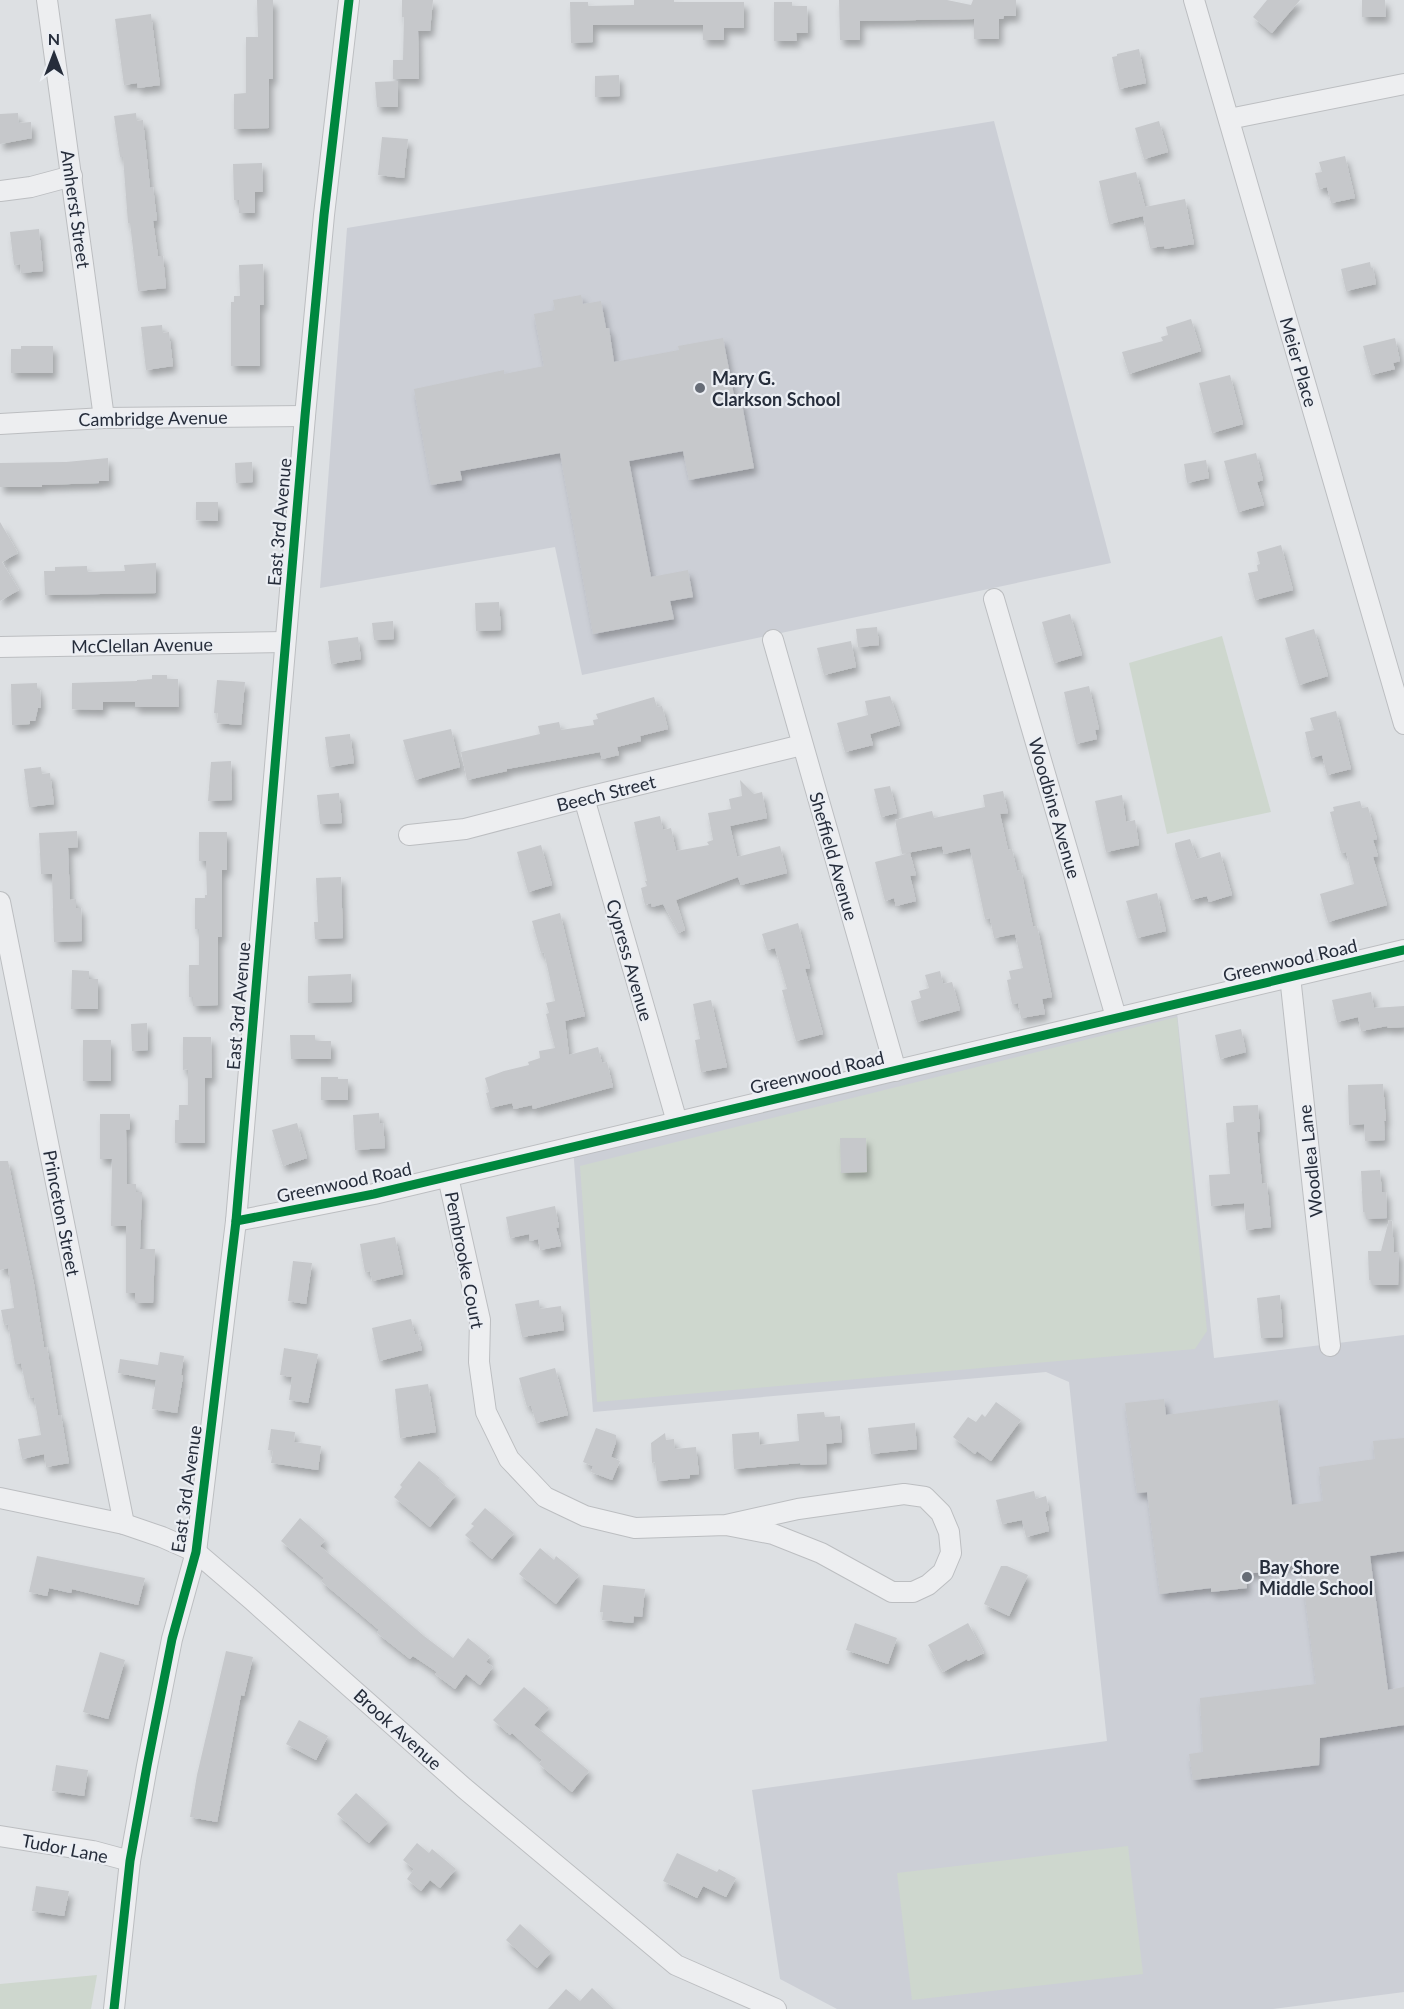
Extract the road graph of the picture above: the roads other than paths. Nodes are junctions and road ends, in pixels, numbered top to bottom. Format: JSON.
{"nodes":[{"id":1,"x":47,"y":0,"type":"edge"},
{"id":2,"x":349,"y":0,"type":"edge"},
{"id":3,"x":1194,"y":0,"type":"edge"},
{"id":4,"x":1404,"y":84,"type":"edge"},
{"id":5,"x":1229,"y":120,"type":"junction"},
{"id":6,"x":72,"y":176,"type":"junction"},
{"id":7,"x":0,"y":191,"type":"edge"},
{"id":8,"x":305,"y":417,"type":"junction"},
{"id":9,"x":104,"y":418,"type":"junction"},
{"id":10,"x":0,"y":424,"type":"edge"},
{"id":11,"x":994,"y":598,"type":"dead end"},
{"id":12,"x":773,"y":640,"type":"dead end"},
{"id":13,"x":285,"y":642,"type":"junction"},
{"id":14,"x":0,"y":647,"type":"edge"},
{"id":15,"x":1404,"y":724,"type":"edge"},
{"id":16,"x":802,"y":745,"type":"junction"},
{"id":17,"x":584,"y":798,"type":"junction"},
{"id":18,"x":409,"y":835,"type":"dead end"},
{"id":19,"x":0,"y":902,"type":"edge"},
{"id":20,"x":1404,"y":950,"type":"edge"},
{"id":21,"x":1290,"y":976,"type":"junction"},
{"id":22,"x":1116,"y":1017,"type":"junction"},
{"id":23,"x":897,"y":1071,"type":"junction"},
{"id":24,"x":676,"y":1122,"type":"junction"},
{"id":25,"x":448,"y":1176,"type":"junction"},
{"id":26,"x":237,"y":1221,"type":"junction"},
{"id":27,"x":1330,"y":1346,"type":"dead end"},
{"id":28,"x":0,"y":1498,"type":"edge"},
{"id":29,"x":124,"y":1524,"type":"junction"},
{"id":30,"x":726,"y":1525,"type":"junction"},
{"id":31,"x":196,"y":1552,"type":"junction"},
{"id":32,"x":0,"y":1836,"type":"edge"},
{"id":33,"x":130,"y":1861,"type":"junction"},
{"id":34,"x":114,"y":2009,"type":"edge"},
{"id":35,"x":776,"y":2009,"type":"edge"}],
"edges":[{"from":1,"to":6,"type":"street","name":"Amherst Street"},
{"from":2,"to":8,"type":"street","name":"East 3rd Avenue"},
{"from":3,"to":5,"type":"street","name":"Meier Place"},
{"from":4,"to":5,"type":"street"},
{"from":5,"to":15,"type":"street","name":"Meier Place"},
{"from":6,"to":7,"type":"street"},
{"from":6,"to":9,"type":"street","name":"Amherst Street"},
{"from":8,"to":9,"type":"street","name":"Cambridge Avenue"},
{"from":8,"to":13,"type":"street","name":"East 3rd Avenue"},
{"from":9,"to":10,"type":"street","name":"Cambridge Avenue"},
{"from":11,"to":22,"type":"street","name":"Woodbine Avenue"},
{"from":12,"to":16,"type":"street","name":"Sheffield Avenue"},
{"from":13,"to":14,"type":"street","name":"McClellan Avenue"},
{"from":13,"to":26,"type":"street","name":"East 3rd Avenue"},
{"from":16,"to":17,"type":"street","name":"Beech Street"},
{"from":16,"to":23,"type":"street","name":"Sheffield Avenue"},
{"from":17,"to":18,"type":"street","name":"Beech Street"},
{"from":17,"to":24,"type":"street","name":"Cypress Avenue"},
{"from":19,"to":29,"type":"street","name":"Princeton Street"},
{"from":20,"to":21,"type":"street","name":"Greenwood Road"},
{"from":21,"to":22,"type":"street","name":"Greenwood Road"},
{"from":21,"to":27,"type":"street","name":"Woodlea Lane"},
{"from":22,"to":23,"type":"street","name":"Greenwood Road"},
{"from":23,"to":24,"type":"street","name":"Greenwood Road"},
{"from":24,"to":25,"type":"street","name":"Greenwood Road"},
{"from":25,"to":26,"type":"street","name":"Greenwood Road"},
{"from":25,"to":30,"type":"street","name":"Pembrooke Court"},
{"from":26,"to":31,"type":"street","name":"East 3rd Avenue"},
{"from":28,"to":29,"type":"street","name":"Brook Avenue"},
{"from":29,"to":31,"type":"street","name":"Brook Avenue"},
{"from":30,"to":30,"type":"street","name":"Pembrooke Court"},
{"from":31,"to":33,"type":"street","name":"East 3rd Avenue"},
{"from":31,"to":35,"type":"street","name":"Brook Avenue"},
{"from":32,"to":33,"type":"street","name":"Tudor Lane"},
{"from":33,"to":34,"type":"street","name":"East 3rd Avenue"}]}
